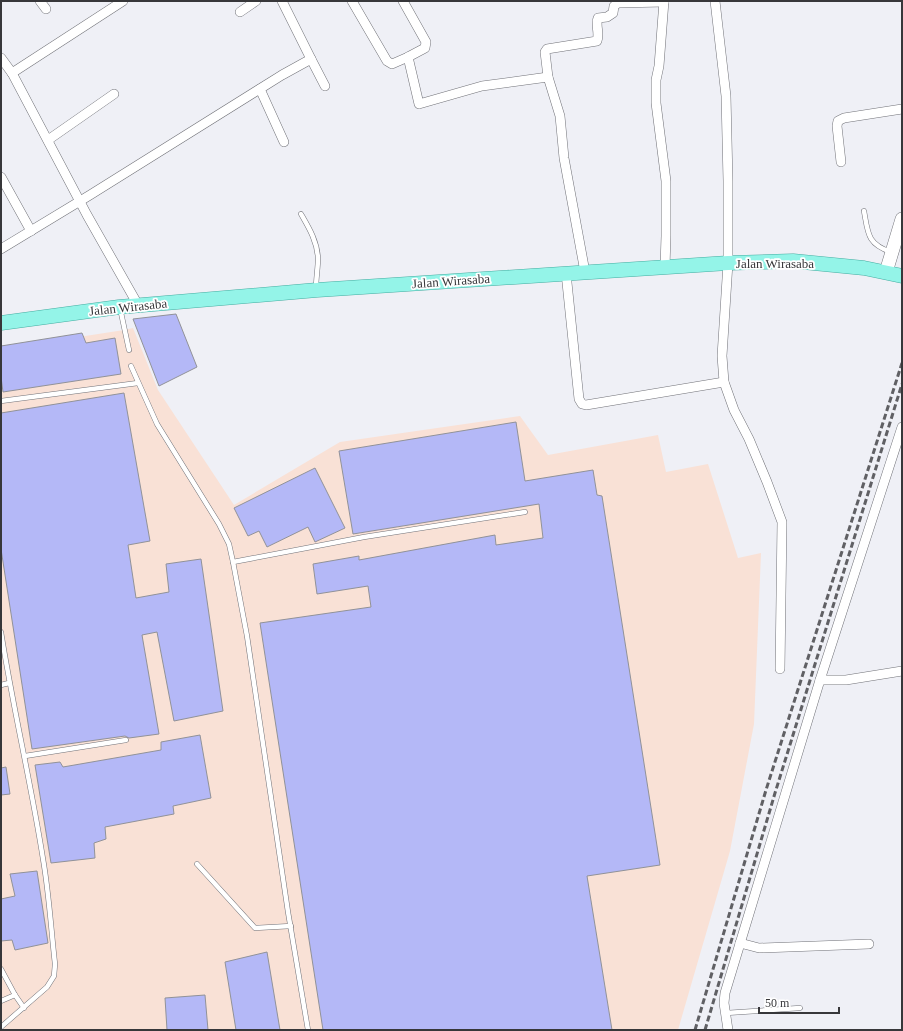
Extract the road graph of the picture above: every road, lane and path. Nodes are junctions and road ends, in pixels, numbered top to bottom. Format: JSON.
{"nodes":[{"id":1,"x":40,"y":1,"type":"edge"},
{"id":2,"x":123,"y":1,"type":"edge"},
{"id":3,"x":256,"y":1,"type":"edge"},
{"id":4,"x":282,"y":1,"type":"edge"},
{"id":5,"x":352,"y":1,"type":"edge"},
{"id":6,"x":404,"y":1,"type":"edge"},
{"id":7,"x":664,"y":1,"type":"edge"},
{"id":8,"x":715,"y":1,"type":"edge"},
{"id":9,"x":46,"y":8,"type":"dead end"},
{"id":10,"x":240,"y":12,"type":"dead end"},
{"id":11,"x":408,"y":57,"type":"junction"},
{"id":12,"x":1,"y":58,"type":"edge"},
{"id":13,"x":311,"y":59,"type":"junction"},
{"id":14,"x":12,"y":73,"type":"junction"},
{"id":15,"x":548,"y":77,"type":"junction"},
{"id":16,"x":325,"y":86,"type":"dead end"},
{"id":17,"x":260,"y":89,"type":"junction"},
{"id":18,"x":114,"y":94,"type":"dead end"},
{"id":19,"x":902,"y":109,"type":"edge"},
{"id":20,"x":48,"y":140,"type":"junction"},
{"id":21,"x":284,"y":142,"type":"dead end"},
{"id":22,"x":842,"y":162,"type":"dead end"},
{"id":23,"x":1,"y":177,"type":"edge"},
{"id":24,"x":80,"y":201,"type":"junction"},
{"id":25,"x":864,"y":210,"type":"dead end"},
{"id":26,"x":301,"y":214,"type":"dead end"},
{"id":27,"x":902,"y":219,"type":"edge"},
{"id":28,"x":31,"y":231,"type":"junction"},
{"id":29,"x":1,"y":249,"type":"edge"},
{"id":30,"x":892,"y":253,"type":"junction"},
{"id":31,"x":728,"y":263,"type":"junction"},
{"id":32,"x":665,"y":267,"type":"junction"},
{"id":33,"x":585,"y":272,"type":"junction"},
{"id":34,"x":886,"y":272,"type":"junction"},
{"id":35,"x":566,"y":273,"type":"junction"},
{"id":36,"x":902,"y":276,"type":"edge"},
{"id":37,"x":316,"y":290,"type":"junction"},
{"id":38,"x":138,"y":306,"type":"junction"},
{"id":39,"x":119,"y":307,"type":"junction"},
{"id":40,"x":1,"y":324,"type":"edge"},
{"id":41,"x":129,"y":350,"type":"dead end"},
{"id":42,"x":131,"y":366,"type":"dead end"},
{"id":43,"x":724,"y":382,"type":"junction"},
{"id":44,"x":138,"y":383,"type":"junction"},
{"id":45,"x":1,"y":401,"type":"edge"},
{"id":46,"x":902,"y":427,"type":"edge"},
{"id":47,"x":525,"y":512,"type":"dead end"},
{"id":48,"x":233,"y":562,"type":"junction"},
{"id":49,"x":1,"y":632,"type":"edge"},
{"id":50,"x":780,"y":669,"type":"dead end"},
{"id":51,"x":902,"y":672,"type":"edge"},
{"id":52,"x":820,"y":680,"type":"junction"},
{"id":53,"x":9,"y":683,"type":"junction"},
{"id":54,"x":1,"y":685,"type":"edge"},
{"id":55,"x":126,"y":740,"type":"dead end"},
{"id":56,"x":25,"y":756,"type":"junction"},
{"id":57,"x":197,"y":864,"type":"dead end"},
{"id":58,"x":291,"y":926,"type":"junction"},
{"id":59,"x":740,"y":943,"type":"junction"},
{"id":60,"x":869,"y":944,"type":"dead end"},
{"id":61,"x":1,"y":969,"type":"edge"},
{"id":62,"x":15,"y":996,"type":"junction"},
{"id":63,"x":1,"y":1001,"type":"edge"},
{"id":64,"x":24,"y":1008,"type":"junction"},
{"id":65,"x":800,"y":1008,"type":"dead end"},
{"id":66,"x":726,"y":1013,"type":"junction"},
{"id":67,"x":1,"y":1027,"type":"edge"},
{"id":68,"x":308,"y":1030,"type":"edge"},
{"id":69,"x":728,"y":1030,"type":"edge"}],
"edges":[{"from":1,"to":9,"type":"street"},
{"from":2,"to":14,"type":"street"},
{"from":3,"to":10,"type":"street"},
{"from":4,"to":13,"type":"street"},
{"from":5,"to":11,"type":"street"},
{"from":6,"to":11,"type":"street"},
{"from":7,"to":15,"type":"street"},
{"from":7,"to":32,"type":"street"},
{"from":8,"to":31,"type":"street"},
{"from":11,"to":15,"type":"street"},
{"from":12,"to":14,"type":"street"},
{"from":13,"to":16,"type":"street"},
{"from":13,"to":17,"type":"street"},
{"from":14,"to":20,"type":"street"},
{"from":15,"to":33,"type":"street"},
{"from":17,"to":21,"type":"street"},
{"from":17,"to":24,"type":"street"},
{"from":18,"to":20,"type":"street"},
{"from":19,"to":22,"type":"street"},
{"from":20,"to":24,"type":"street"},
{"from":23,"to":28,"type":"street"},
{"from":24,"to":28,"type":"street"},
{"from":24,"to":38,"type":"street"},
{"from":25,"to":30,"type":"lane"},
{"from":26,"to":37,"type":"lane"},
{"from":27,"to":30,"type":"street"},
{"from":28,"to":29,"type":"street"},
{"from":30,"to":34,"type":"street"},
{"from":31,"to":32,"type":"main road","name":"Jalan Wirasaba"},
{"from":31,"to":34,"type":"main road","name":"Jalan Wirasaba"},
{"from":31,"to":43,"type":"street"},
{"from":32,"to":33,"type":"main road","name":"Jalan Wirasaba"},
{"from":33,"to":35,"type":"main road","name":"Jalan Wirasaba"},
{"from":34,"to":36,"type":"main road","name":"Jalan Wirasaba"},
{"from":35,"to":37,"type":"main road","name":"Jalan Wirasaba"},
{"from":35,"to":43,"type":"street"},
{"from":37,"to":38,"type":"main road","name":"Jalan Wirasaba"},
{"from":38,"to":39,"type":"main road","name":"Jalan Wirasaba"},
{"from":39,"to":40,"type":"main road","name":"Jalan Wirasaba"},
{"from":39,"to":41,"type":"lane"},
{"from":42,"to":44,"type":"lane"},
{"from":43,"to":50,"type":"street"},
{"from":44,"to":45,"type":"lane"},
{"from":44,"to":48,"type":"lane"},
{"from":46,"to":52,"type":"street"},
{"from":47,"to":48,"type":"lane"},
{"from":48,"to":58,"type":"lane"},
{"from":49,"to":53,"type":"lane"},
{"from":51,"to":52,"type":"street"},
{"from":52,"to":59,"type":"street"},
{"from":53,"to":54,"type":"lane"},
{"from":53,"to":56,"type":"lane"},
{"from":55,"to":56,"type":"lane"},
{"from":56,"to":64,"type":"lane"},
{"from":57,"to":58,"type":"lane"},
{"from":58,"to":68,"type":"lane"},
{"from":59,"to":60,"type":"street"},
{"from":59,"to":66,"type":"street"},
{"from":61,"to":62,"type":"lane"},
{"from":62,"to":63,"type":"lane"},
{"from":62,"to":64,"type":"lane"},
{"from":64,"to":67,"type":"lane"},
{"from":65,"to":66,"type":"lane"},
{"from":66,"to":69,"type":"street"}]}
